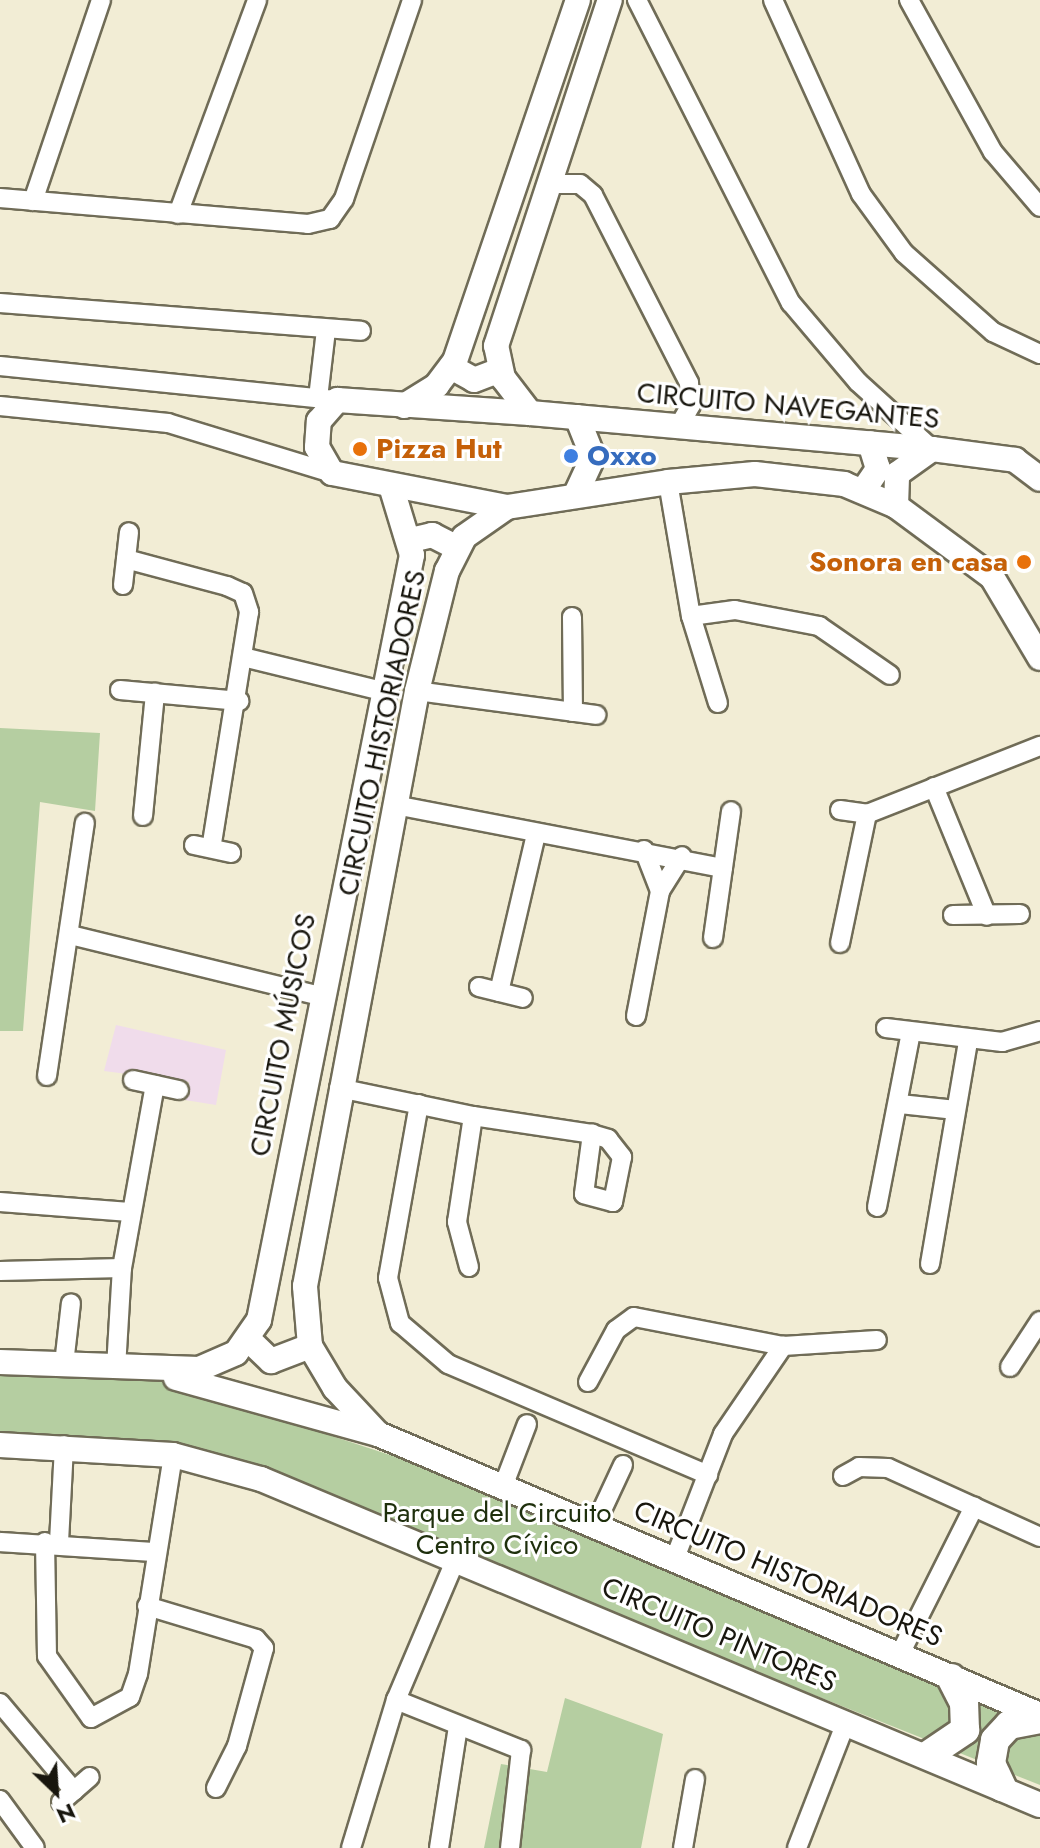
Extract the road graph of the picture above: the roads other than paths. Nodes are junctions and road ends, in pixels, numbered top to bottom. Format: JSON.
{"nodes":[{"id":1,"x":101,"y":0,"type":"edge"},
{"id":2,"x":257,"y":0,"type":"edge"},
{"id":3,"x":412,"y":0,"type":"edge"},
{"id":4,"x":578,"y":0,"type":"edge"},
{"id":5,"x":610,"y":0,"type":"edge"},
{"id":6,"x":637,"y":0,"type":"edge"},
{"id":7,"x":773,"y":0,"type":"edge"},
{"id":8,"x":909,"y":0,"type":"edge"},
{"id":9,"x":548,"y":184,"type":"junction"},
{"id":10,"x":0,"y":198,"type":"edge"},
{"id":11,"x":33,"y":201,"type":"junction"},
{"id":12,"x":1040,"y":207,"type":"edge"},
{"id":13,"x":178,"y":214,"type":"junction"},
{"id":14,"x":0,"y":303,"type":"edge"},
{"id":15,"x":326,"y":330,"type":"junction"},
{"id":16,"x":361,"y":331,"type":"dead end"},
{"id":17,"x":1040,"y":354,"type":"edge"},
{"id":18,"x":0,"y":366,"type":"edge"},
{"id":19,"x":451,"y":367,"type":"junction"},
{"id":20,"x":500,"y":370,"type":"junction"},
{"id":21,"x":327,"y":399,"type":"junction"},
{"id":22,"x":0,"y":406,"type":"edge"},
{"id":23,"x":404,"y":406,"type":"junction"},
{"id":24,"x":530,"y":413,"type":"junction"},
{"id":25,"x":577,"y":417,"type":"junction"},
{"id":26,"x":679,"y":426,"type":"junction"},
{"id":27,"x":870,"y":443,"type":"junction"},
{"id":28,"x":932,"y":449,"type":"junction"},
{"id":29,"x":1015,"y":460,"type":"junction"},
{"id":30,"x":1040,"y":462,"type":"edge"},
{"id":31,"x":332,"y":473,"type":"junction"},
{"id":32,"x":1040,"y":479,"type":"edge"},
{"id":33,"x":668,"y":482,"type":"junction"},
{"id":34,"x":392,"y":489,"type":"junction"},
{"id":35,"x":863,"y":491,"type":"junction"},
{"id":36,"x":575,"y":496,"type":"junction"},
{"id":37,"x":896,"y":506,"type":"junction"},
{"id":38,"x":507,"y":507,"type":"junction"},
{"id":39,"x":129,"y":532,"type":"dead end"},
{"id":40,"x":411,"y":540,"type":"junction"},
{"id":41,"x":457,"y":548,"type":"junction"},
{"id":42,"x":126,"y":559,"type":"junction"},
{"id":43,"x":123,"y":585,"type":"dead end"},
{"id":44,"x":691,"y":616,"type":"junction"},
{"id":45,"x":572,"y":617,"type":"dead end"},
{"id":46,"x":247,"y":658,"type":"junction"},
{"id":47,"x":1040,"y":658,"type":"edge"},
{"id":48,"x":890,"y":675,"type":"dead end"},
{"id":49,"x":120,"y":690,"type":"dead end"},
{"id":50,"x":382,"y":691,"type":"junction"},
{"id":51,"x":417,"y":691,"type":"junction"},
{"id":52,"x":155,"y":693,"type":"junction"},
{"id":53,"x":239,"y":701,"type":"junction"},
{"id":54,"x":718,"y":703,"type":"dead end"},
{"id":55,"x":573,"y":712,"type":"junction"},
{"id":56,"x":596,"y":715,"type":"dead end"},
{"id":57,"x":1040,"y":746,"type":"edge"},
{"id":58,"x":934,"y":787,"type":"junction"},
{"id":59,"x":395,"y":805,"type":"junction"},
{"id":60,"x":840,"y":810,"type":"dead end"},
{"id":61,"x":731,"y":811,"type":"dead end"},
{"id":62,"x":867,"y":814,"type":"junction"},
{"id":63,"x":143,"y":816,"type":"dead end"},
{"id":64,"x":85,"y":823,"type":"dead end"},
{"id":65,"x":536,"y":834,"type":"junction"},
{"id":66,"x":644,"y":850,"type":"junction"},
{"id":67,"x":231,"y":853,"type":"dead end"},
{"id":68,"x":682,"y":856,"type":"junction"},
{"id":69,"x":723,"y":868,"type":"junction"},
{"id":70,"x":660,"y":891,"type":"junction"},
{"id":71,"x":1020,"y":914,"type":"dead end"},
{"id":72,"x":953,"y":915,"type":"dead end"},
{"id":73,"x":987,"y":916,"type":"junction"},
{"id":74,"x":70,"y":935,"type":"junction"},
{"id":75,"x":713,"y":938,"type":"dead end"},
{"id":76,"x":840,"y":943,"type":"dead end"},
{"id":77,"x":479,"y":987,"type":"dead end"},
{"id":78,"x":499,"y":992,"type":"junction"},
{"id":79,"x":320,"y":996,"type":"junction"},
{"id":80,"x":523,"y":998,"type":"dead end"},
{"id":81,"x":636,"y":1016,"type":"dead end"},
{"id":82,"x":886,"y":1028,"type":"dead end"},
{"id":83,"x":1040,"y":1031,"type":"edge"},
{"id":84,"x":911,"y":1032,"type":"junction"},
{"id":85,"x":968,"y":1041,"type":"junction"},
{"id":86,"x":47,"y":1076,"type":"dead end"},
{"id":87,"x":133,"y":1080,"type":"dead end"},
{"id":88,"x":155,"y":1085,"type":"junction"},
{"id":89,"x":339,"y":1088,"type":"junction"},
{"id":90,"x":179,"y":1090,"type":"dead end"},
{"id":91,"x":419,"y":1104,"type":"junction"},
{"id":92,"x":900,"y":1104,"type":"junction"},
{"id":93,"x":956,"y":1110,"type":"junction"},
{"id":94,"x":473,"y":1116,"type":"junction"},
{"id":95,"x":592,"y":1134,"type":"dead end"},
{"id":96,"x":0,"y":1202,"type":"edge"},
{"id":97,"x":877,"y":1207,"type":"dead end"},
{"id":98,"x":130,"y":1212,"type":"junction"},
{"id":99,"x":930,"y":1264,"type":"dead end"},
{"id":100,"x":469,"y":1267,"type":"dead end"},
{"id":101,"x":122,"y":1268,"type":"junction"},
{"id":102,"x":0,"y":1271,"type":"edge"},
{"id":103,"x":71,"y":1303,"type":"dead end"},
{"id":104,"x":1040,"y":1321,"type":"edge"},
{"id":105,"x":248,"y":1339,"type":"junction"},
{"id":106,"x":877,"y":1340,"type":"dead end"},
{"id":107,"x":310,"y":1346,"type":"junction"},
{"id":108,"x":783,"y":1346,"type":"junction"},
{"id":109,"x":0,"y":1362,"type":"edge"},
{"id":110,"x":64,"y":1364,"type":"junction"},
{"id":111,"x":1010,"y":1367,"type":"dead end"},
{"id":112,"x":116,"y":1368,"type":"junction"},
{"id":113,"x":154,"y":1373,"type":"junction"},
{"id":114,"x":588,"y":1382,"type":"dead end"},
{"id":115,"x":527,"y":1424,"type":"dead end"},
{"id":116,"x":378,"y":1434,"type":"junction"},
{"id":117,"x":0,"y":1445,"type":"edge"},
{"id":118,"x":64,"y":1445,"type":"junction"},
{"id":119,"x":173,"y":1455,"type":"junction"},
{"id":120,"x":623,"y":1465,"type":"dead end"},
{"id":121,"x":708,"y":1475,"type":"junction"},
{"id":122,"x":843,"y":1476,"type":"dead end"},
{"id":123,"x":504,"y":1484,"type":"junction"},
{"id":124,"x":974,"y":1507,"type":"junction"},
{"id":125,"x":596,"y":1523,"type":"junction"},
{"id":126,"x":1040,"y":1537,"type":"edge"},
{"id":127,"x":0,"y":1542,"type":"edge"},
{"id":128,"x":52,"y":1542,"type":"junction"},
{"id":129,"x":156,"y":1552,"type":"junction"},
{"id":130,"x":457,"y":1556,"type":"junction"},
{"id":131,"x":675,"y":1558,"type":"junction"},
{"id":132,"x":147,"y":1606,"type":"junction"},
{"id":133,"x":900,"y":1654,"type":"junction"},
{"id":134,"x":951,"y":1678,"type":"junction"},
{"id":135,"x":396,"y":1700,"type":"junction"},
{"id":136,"x":0,"y":1703,"type":"edge"},
{"id":137,"x":1040,"y":1717,"type":"edge"},
{"id":138,"x":846,"y":1722,"type":"junction"},
{"id":139,"x":458,"y":1726,"type":"junction"},
{"id":140,"x":928,"y":1755,"type":"junction"},
{"id":141,"x":90,"y":1777,"type":"dead end"},
{"id":142,"x":695,"y":1779,"type":"dead end"},
{"id":143,"x":1002,"y":1787,"type":"junction"},
{"id":144,"x":216,"y":1788,"type":"dead end"},
{"id":145,"x":0,"y":1800,"type":"edge"},
{"id":146,"x":1040,"y":1805,"type":"edge"},
{"id":147,"x":686,"y":1847,"type":"edge"},
{"id":148,"x":35,"y":1848,"type":"edge"},
{"id":149,"x":351,"y":1848,"type":"edge"},
{"id":150,"x":439,"y":1848,"type":"edge"},
{"id":151,"x":510,"y":1848,"type":"edge"},
{"id":152,"x":797,"y":1848,"type":"edge"}],
"edges":[{"from":1,"to":11,"type":"street"},
{"from":2,"to":13,"type":"street"},
{"from":3,"to":13,"type":"street"},
{"from":4,"to":19,"type":"street"},
{"from":5,"to":9,"type":"street"},
{"from":6,"to":28,"type":"street"},
{"from":7,"to":17,"type":"street"},
{"from":8,"to":12,"type":"street"},
{"from":9,"to":20,"type":"street"},
{"from":9,"to":26,"type":"street"},
{"from":10,"to":11,"type":"street"},
{"from":11,"to":13,"type":"street"},
{"from":14,"to":15,"type":"street"},
{"from":15,"to":16,"type":"street"},
{"from":15,"to":21,"type":"street"},
{"from":18,"to":21,"type":"street"},
{"from":19,"to":20,"type":"street"},
{"from":19,"to":23,"type":"street"},
{"from":20,"to":24,"type":"street"},
{"from":21,"to":23,"type":"street","name":"CIRCUITO NAVEGANTES"},
{"from":21,"to":31,"type":"street"},
{"from":22,"to":31,"type":"street"},
{"from":23,"to":24,"type":"street","name":"CIRCUITO NAVEGANTES"},
{"from":24,"to":25,"type":"street","name":"CIRCUITO NAVEGANTES"},
{"from":25,"to":26,"type":"street","name":"CIRCUITO NAVEGANTES"},
{"from":25,"to":36,"type":"street"},
{"from":26,"to":27,"type":"street","name":"CIRCUITO NAVEGANTES"},
{"from":27,"to":28,"type":"street","name":"CIRCUITO NAVEGANTES"},
{"from":27,"to":35,"type":"street"},
{"from":28,"to":29,"type":"street","name":"CIRCUITO NAVEGANTES"},
{"from":28,"to":37,"type":"street"},
{"from":29,"to":30,"type":"street","name":"CIRCUITO NAVEGANTES"},
{"from":29,"to":32,"type":"street"},
{"from":31,"to":34,"type":"street"},
{"from":33,"to":35,"type":"street"},
{"from":33,"to":36,"type":"street"},
{"from":33,"to":44,"type":"street"},
{"from":34,"to":38,"type":"street"},
{"from":34,"to":40,"type":"street"},
{"from":35,"to":37,"type":"street"},
{"from":36,"to":38,"type":"street"},
{"from":37,"to":47,"type":"street"},
{"from":38,"to":41,"type":"street","name":"CIRCUITO HISTORIADORES"},
{"from":39,"to":42,"type":"street"},
{"from":40,"to":41,"type":"street"},
{"from":40,"to":50,"type":"street","name":"CIRCUITO MÚSICOS"},
{"from":41,"to":51,"type":"street","name":"CIRCUITO HISTORIADORES"},
{"from":42,"to":43,"type":"street"},
{"from":42,"to":46,"type":"street"},
{"from":44,"to":48,"type":"street"},
{"from":44,"to":54,"type":"street"},
{"from":45,"to":55,"type":"street"},
{"from":46,"to":50,"type":"street"},
{"from":46,"to":53,"type":"street"},
{"from":49,"to":52,"type":"street"},
{"from":50,"to":79,"type":"street","name":"CIRCUITO MÚSICOS"},
{"from":51,"to":55,"type":"street"},
{"from":51,"to":59,"type":"street","name":"CIRCUITO HISTORIADORES"},
{"from":52,"to":53,"type":"street"},
{"from":52,"to":63,"type":"street"},
{"from":53,"to":67,"type":"street"},
{"from":55,"to":56,"type":"street"},
{"from":57,"to":58,"type":"street"},
{"from":58,"to":62,"type":"street"},
{"from":58,"to":73,"type":"street"},
{"from":59,"to":65,"type":"street"},
{"from":59,"to":89,"type":"street","name":"CIRCUITO HISTORIADORES"},
{"from":60,"to":62,"type":"street"},
{"from":61,"to":69,"type":"street"},
{"from":62,"to":76,"type":"street"},
{"from":64,"to":74,"type":"street"},
{"from":65,"to":66,"type":"street"},
{"from":65,"to":78,"type":"street"},
{"from":66,"to":68,"type":"street"},
{"from":66,"to":70,"type":"street"},
{"from":68,"to":69,"type":"street"},
{"from":68,"to":70,"type":"street"},
{"from":69,"to":75,"type":"street"},
{"from":70,"to":81,"type":"street"},
{"from":71,"to":73,"type":"street"},
{"from":72,"to":73,"type":"street"},
{"from":74,"to":79,"type":"street"},
{"from":74,"to":86,"type":"street"},
{"from":77,"to":78,"type":"street"},
{"from":78,"to":80,"type":"street"},
{"from":79,"to":105,"type":"street","name":"CIRCUITO MÚSICOS"},
{"from":82,"to":84,"type":"street"},
{"from":83,"to":85,"type":"street"},
{"from":84,"to":85,"type":"street"},
{"from":84,"to":92,"type":"street"},
{"from":85,"to":93,"type":"street"},
{"from":87,"to":88,"type":"street"},
{"from":88,"to":90,"type":"street"},
{"from":88,"to":98,"type":"street"},
{"from":89,"to":91,"type":"street"},
{"from":89,"to":107,"type":"street","name":"CIRCUITO HISTORIADORES"},
{"from":91,"to":94,"type":"street"},
{"from":91,"to":121,"type":"street"},
{"from":92,"to":93,"type":"street"},
{"from":92,"to":97,"type":"street"},
{"from":93,"to":99,"type":"street"},
{"from":94,"to":95,"type":"street"},
{"from":94,"to":100,"type":"street"},
{"from":96,"to":98,"type":"street"},
{"from":98,"to":101,"type":"street"},
{"from":101,"to":102,"type":"street"},
{"from":101,"to":112,"type":"street"},
{"from":103,"to":110,"type":"street"},
{"from":104,"to":111,"type":"street"},
{"from":105,"to":107,"type":"street"},
{"from":105,"to":113,"type":"street","name":"CIRCUITO MÚSICOS"},
{"from":106,"to":108,"type":"street"},
{"from":107,"to":116,"type":"street","name":"CIRCUITO HISTORIADORES"},
{"from":108,"to":114,"type":"street"},
{"from":108,"to":121,"type":"street"},
{"from":109,"to":110,"type":"street","name":"CIRCUITO MÚSICOS"},
{"from":110,"to":112,"type":"street","name":"CIRCUITO MÚSICOS"},
{"from":112,"to":113,"type":"street","name":"CIRCUITO MÚSICOS"},
{"from":113,"to":116,"type":"street","name":"CIRCUITO HISTORIADORES"},
{"from":115,"to":123,"type":"street"},
{"from":116,"to":123,"type":"street","name":"CIRCUITO HISTORIADORES"},
{"from":117,"to":118,"type":"street","name":"CIRCUITO PINTORES"},
{"from":118,"to":119,"type":"street","name":"CIRCUITO PINTORES"},
{"from":118,"to":128,"type":"street"},
{"from":119,"to":129,"type":"street"},
{"from":119,"to":130,"type":"street","name":"CIRCUITO PINTORES"},
{"from":120,"to":125,"type":"street"},
{"from":121,"to":131,"type":"street"},
{"from":122,"to":124,"type":"street"},
{"from":123,"to":125,"type":"street","name":"CIRCUITO HISTORIADORES"},
{"from":124,"to":126,"type":"street"},
{"from":124,"to":133,"type":"street"},
{"from":125,"to":131,"type":"street","name":"CIRCUITO HISTORIADORES"},
{"from":127,"to":128,"type":"street"},
{"from":128,"to":129,"type":"street"},
{"from":128,"to":132,"type":"street"},
{"from":129,"to":132,"type":"street"},
{"from":130,"to":135,"type":"street"},
{"from":130,"to":138,"type":"street","name":"CIRCUITO PINTORES"},
{"from":131,"to":133,"type":"street","name":"CIRCUITO HISTORIADORES"},
{"from":132,"to":144,"type":"street"},
{"from":133,"to":134,"type":"street","name":"CIRCUITO HISTORIADORES"},
{"from":134,"to":137,"type":"street","name":"CIRCUITO HISTORIADORES"},
{"from":134,"to":140,"type":"main road"},
{"from":135,"to":139,"type":"street"},
{"from":135,"to":149,"type":"street"},
{"from":136,"to":141,"type":"street"},
{"from":137,"to":143,"type":"main road"},
{"from":138,"to":140,"type":"street","name":"CIRCUITO PINTORES"},
{"from":138,"to":152,"type":"street"},
{"from":139,"to":150,"type":"street"},
{"from":139,"to":151,"type":"street"},
{"from":140,"to":143,"type":"street","name":"CIRCUITO PINTORES"},
{"from":142,"to":147,"type":"street"},
{"from":143,"to":146,"type":"street","name":"CIRCUITO PINTORES"},
{"from":145,"to":148,"type":"street"}]}
